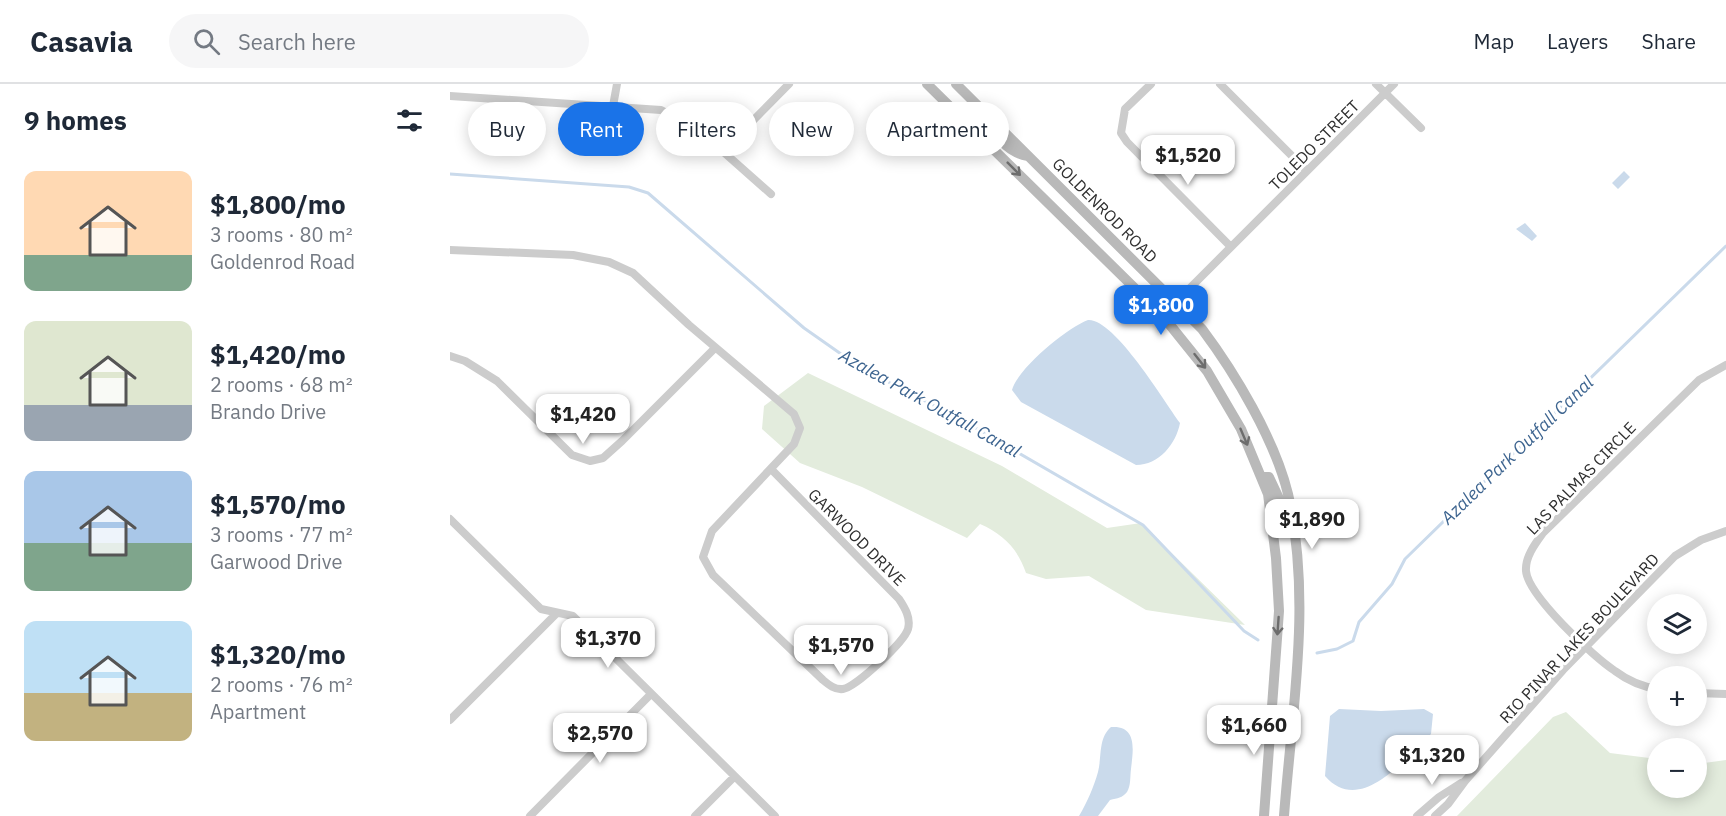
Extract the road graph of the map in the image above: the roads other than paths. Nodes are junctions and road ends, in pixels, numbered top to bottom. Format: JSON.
{"nodes":[{"id":1,"x":617,"y":84,"type":"edge"},
{"id":2,"x":789,"y":84,"type":"edge"},
{"id":3,"x":927,"y":84,"type":"edge"},
{"id":4,"x":956,"y":84,"type":"edge"},
{"id":5,"x":1151,"y":84,"type":"edge"},
{"id":6,"x":1220,"y":84,"type":"edge"},
{"id":7,"x":1376,"y":84,"type":"edge"},
{"id":8,"x":1394,"y":84,"type":"edge"},
{"id":9,"x":1385,"y":93,"type":"junction"},
{"id":10,"x":450,"y":96,"type":"edge"},
{"id":11,"x":614,"y":102,"type":"edge"},
{"id":12,"x":945,"y":102,"type":"edge"},
{"id":13,"x":558,"y":103,"type":"edge"},
{"id":14,"x":757,"y":116,"type":"edge"},
{"id":15,"x":1421,"y":128,"type":"dead end"},
{"id":16,"x":1009,"y":147,"type":"edge"},
{"id":17,"x":729,"y":156,"type":"edge"},
{"id":18,"x":999,"y":156,"type":"edge"},
{"id":19,"x":1029,"y":156,"type":"junction"},
{"id":20,"x":1307,"y":171,"type":"junction"},
{"id":21,"x":771,"y":194,"type":"dead end"},
{"id":22,"x":1231,"y":247,"type":"junction"},
{"id":23,"x":450,"y":250,"type":"edge"},
{"id":24,"x":1176,"y":302,"type":"junction"},
{"id":25,"x":715,"y":348,"type":"junction"},
{"id":26,"x":450,"y":356,"type":"edge"},
{"id":27,"x":1726,"y":365,"type":"edge"},
{"id":28,"x":771,"y":469,"type":"junction"},
{"id":29,"x":1261,"y":477,"type":"junction"},
{"id":30,"x":450,"y":519,"type":"edge"},
{"id":31,"x":1293,"y":527,"type":"junction"},
{"id":32,"x":1726,"y":531,"type":"edge"},
{"id":33,"x":556,"y":614,"type":"junction"},
{"id":34,"x":1586,"y":646,"type":"junction"},
{"id":35,"x":1647,"y":687,"type":"edge"},
{"id":36,"x":1707,"y":693,"type":"edge"},
{"id":37,"x":651,"y":694,"type":"junction"},
{"id":38,"x":1726,"y":694,"type":"edge"},
{"id":39,"x":450,"y":720,"type":"edge"},
{"id":40,"x":734,"y":777,"type":"junction"},
{"id":41,"x":1465,"y":781,"type":"junction"},
{"id":42,"x":1267,"y":787,"type":"junction"},
{"id":43,"x":530,"y":816,"type":"edge"},
{"id":44,"x":695,"y":816,"type":"edge"},
{"id":45,"x":774,"y":816,"type":"edge"},
{"id":46,"x":1264,"y":816,"type":"edge"},
{"id":47,"x":1270,"y":816,"type":"edge"},
{"id":48,"x":1284,"y":816,"type":"edge"},
{"id":49,"x":1418,"y":816,"type":"edge"},
{"id":50,"x":1435,"y":816,"type":"edge"}],
"edges":[{"from":1,"to":11,"type":"street"},
{"from":2,"to":14,"type":"street"},
{"from":3,"to":12,"type":"main road"},
{"from":4,"to":19,"type":"main road","name":"GOLDENROD ROAD"},
{"from":5,"to":22,"type":"street"},
{"from":6,"to":20,"type":"street"},
{"from":7,"to":9,"type":"street"},
{"from":8,"to":9,"type":"street","name":"TOLEDO STREET"},
{"from":9,"to":15,"type":"street"},
{"from":9,"to":20,"type":"street","name":"TOLEDO STREET"},
{"from":10,"to":13,"type":"street"},
{"from":16,"to":19,"type":"main road"},
{"from":17,"to":21,"type":"street"},
{"from":18,"to":29,"type":"main road","one_way":true},
{"from":19,"to":24,"type":"main road","name":"GOLDENROD ROAD"},
{"from":20,"to":22,"type":"street","name":"TOLEDO STREET"},
{"from":22,"to":24,"type":"street","name":"TOLEDO STREET"},
{"from":23,"to":25,"type":"street","name":"GARWOOD DRIVE"},
{"from":24,"to":31,"type":"main road","name":"GOLDENROD ROAD"},
{"from":25,"to":26,"type":"street"},
{"from":25,"to":28,"type":"street","name":"GARWOOD DRIVE"},
{"from":27,"to":34,"type":"street","name":"LAS PALMAS CIRCLE"},
{"from":28,"to":28,"type":"street","name":"GARWOOD DRIVE"},
{"from":29,"to":31,"type":"main road"},
{"from":29,"to":42,"type":"main road","one_way":true},
{"from":30,"to":33,"type":"street"},
{"from":31,"to":48,"type":"main road","name":"GOLDENROD ROAD"},
{"from":32,"to":34,"type":"street","name":"RIO PINAR LAKES BOULEVARD"},
{"from":33,"to":37,"type":"street"},
{"from":33,"to":39,"type":"street"},
{"from":34,"to":35,"type":"street","name":"LAS PALMAS CIRCLE"},
{"from":34,"to":41,"type":"street","name":"RIO PINAR LAKES BOULEVARD"},
{"from":36,"to":38,"type":"street"},
{"from":37,"to":40,"type":"street"},
{"from":37,"to":43,"type":"street"},
{"from":40,"to":44,"type":"street"},
{"from":40,"to":45,"type":"street"},
{"from":41,"to":49,"type":"street","name":"RIO PINAR LAKES BOULEVARD"},
{"from":41,"to":50,"type":"street","name":"RIO PINAR LAKES BOULEVARD"},
{"from":42,"to":46,"type":"main road"},
{"from":42,"to":47,"type":"main road"}]}
